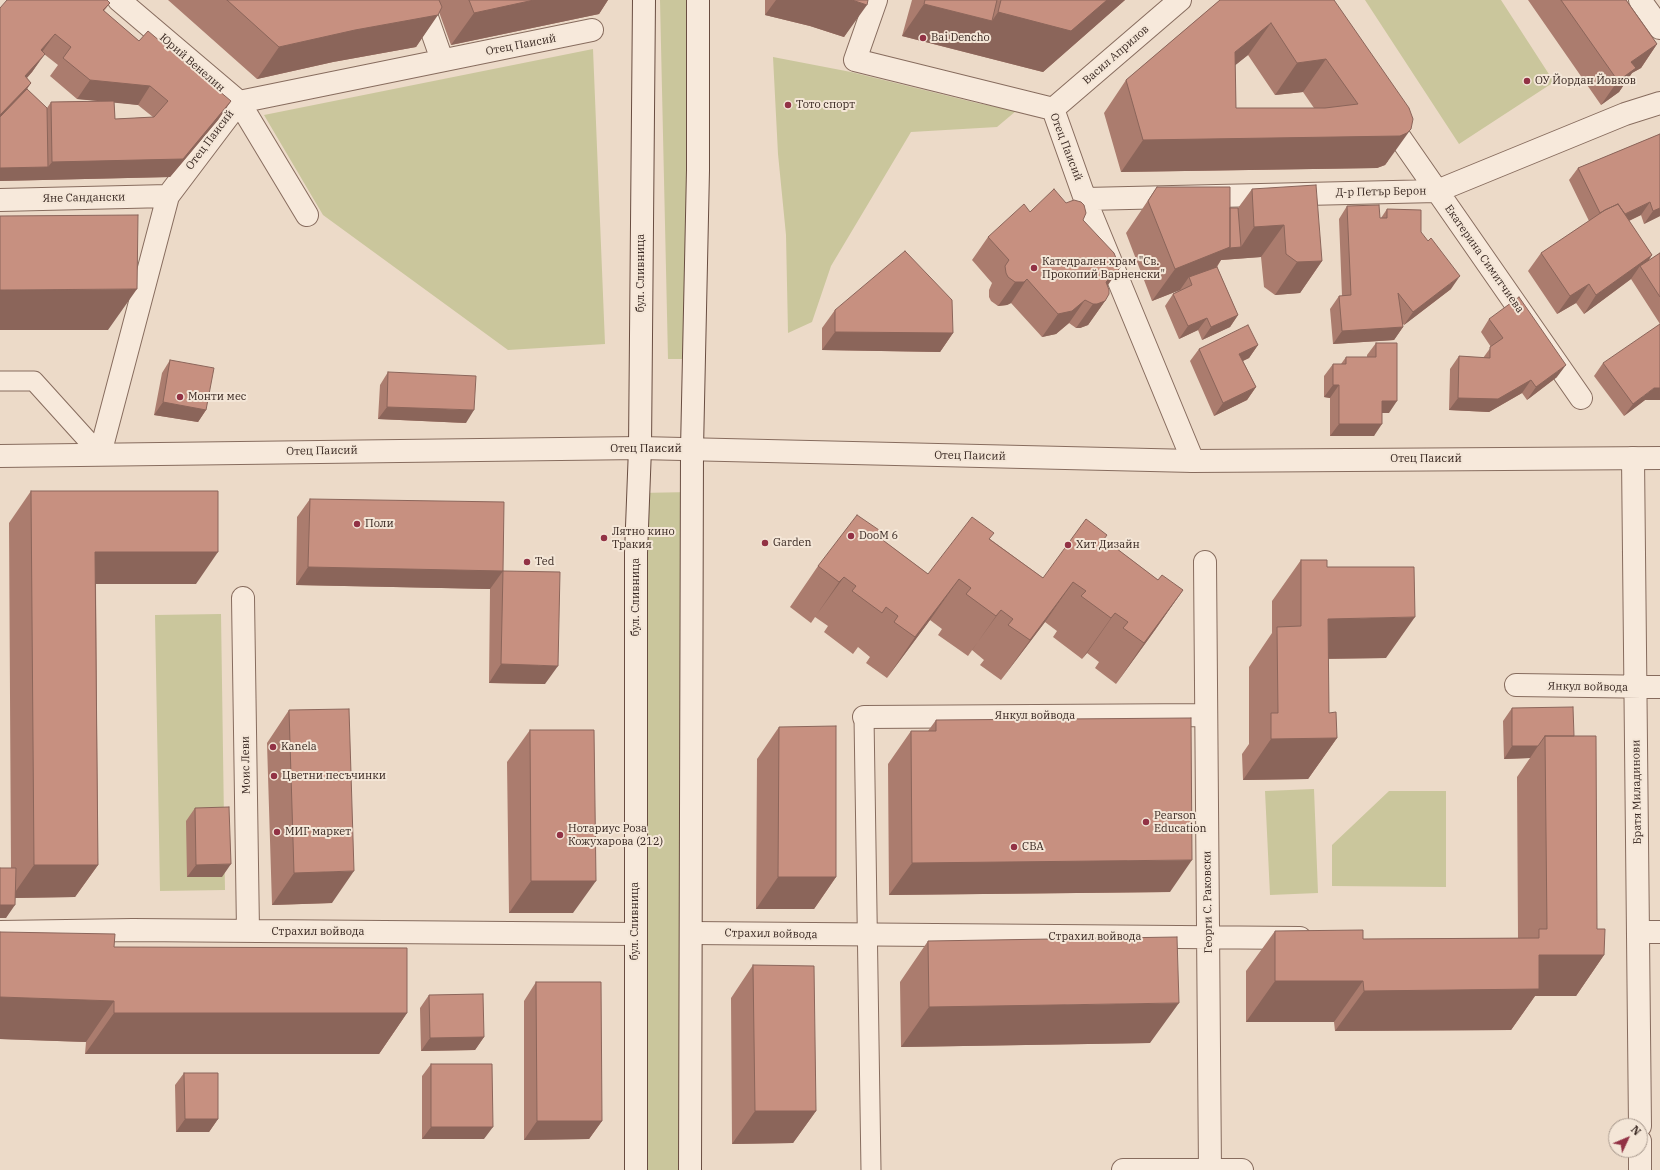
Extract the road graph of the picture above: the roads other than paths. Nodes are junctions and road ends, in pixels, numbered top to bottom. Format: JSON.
{"nodes":[{"id":1,"x":119,"y":0,"type":"edge"},
{"id":2,"x":421,"y":0,"type":"edge"},
{"id":3,"x":644,"y":0,"type":"edge"},
{"id":4,"x":698,"y":0,"type":"edge"},
{"id":5,"x":876,"y":0,"type":"edge"},
{"id":6,"x":1180,"y":0,"type":"edge"},
{"id":7,"x":1640,"y":0,"type":"edge"},
{"id":8,"x":1660,"y":28,"type":"edge"},
{"id":9,"x":592,"y":30,"type":"dead end"},
{"id":10,"x":442,"y":60,"type":"junction"},
{"id":11,"x":1373,"y":99,"type":"edge"},
{"id":12,"x":239,"y":102,"type":"junction"},
{"id":13,"x":1660,"y":103,"type":"edge"},
{"id":14,"x":1053,"y":109,"type":"junction"},
{"id":15,"x":1437,"y":191,"type":"junction"},
{"id":16,"x":168,"y":196,"type":"junction"},
{"id":17,"x":1085,"y":199,"type":"junction"},
{"id":18,"x":0,"y":200,"type":"edge"},
{"id":19,"x":307,"y":215,"type":"dead end"},
{"id":20,"x":0,"y":381,"type":"edge"},
{"id":21,"x":1581,"y":398,"type":"dead end"},
{"id":22,"x":640,"y":448,"type":"junction"},
{"id":23,"x":692,"y":449,"type":"junction"},
{"id":24,"x":100,"y":454,"type":"junction"},
{"id":25,"x":0,"y":456,"type":"edge"},
{"id":26,"x":1633,"y":458,"type":"junction"},
{"id":27,"x":1660,"y":458,"type":"edge"},
{"id":28,"x":1193,"y":461,"type":"junction"},
{"id":29,"x":1205,"y":562,"type":"dead end"},
{"id":30,"x":243,"y":598,"type":"dead end"},
{"id":31,"x":1516,"y":686,"type":"dead end"},
{"id":32,"x":1636,"y":687,"type":"junction"},
{"id":33,"x":1660,"y":688,"type":"edge"},
{"id":34,"x":1206,"y":715,"type":"junction"},
{"id":35,"x":864,"y":717,"type":"joint"},
{"id":36,"x":248,"y":931,"type":"junction"},
{"id":37,"x":0,"y":932,"type":"edge"},
{"id":38,"x":1638,"y":932,"type":"junction"},
{"id":39,"x":1660,"y":932,"type":"edge"},
{"id":40,"x":691,"y":933,"type":"junction"},
{"id":41,"x":635,"y":934,"type":"junction"},
{"id":42,"x":867,"y":936,"type":"junction"},
{"id":43,"x":1208,"y":938,"type":"junction"},
{"id":44,"x":1318,"y":939,"type":"edge"},
{"id":45,"x":1640,"y":1118,"type":"edge"},
{"id":46,"x":1640,"y":1158,"type":"edge"},
{"id":47,"x":636,"y":1170,"type":"edge"},
{"id":48,"x":690,"y":1170,"type":"edge"},
{"id":49,"x":871,"y":1170,"type":"edge"},
{"id":50,"x":1123,"y":1170,"type":"edge"},
{"id":51,"x":1210,"y":1170,"type":"edge"},
{"id":52,"x":1242,"y":1170,"type":"edge"},
{"id":53,"x":1640,"y":1170,"type":"edge"}],
"edges":[{"from":1,"to":12,"type":"street","name":"Юрий Венелин"},
{"from":2,"to":10,"type":"street"},
{"from":3,"to":22,"type":"street","name":"бул. Сливница"},
{"from":4,"to":23,"type":"street"},
{"from":5,"to":14,"type":"street","name":"Отец Паисий"},
{"from":6,"to":14,"type":"street","name":"Васил Априлов"},
{"from":7,"to":8,"type":"street"},
{"from":9,"to":10,"type":"street","name":"Отец Паисий"},
{"from":10,"to":12,"type":"street","name":"Отец Паисий"},
{"from":11,"to":15,"type":"street","name":"Екатерина Симитчиева"},
{"from":12,"to":16,"type":"street","name":"Отец Паисий"},
{"from":12,"to":19,"type":"street","name":"Юрий Венелин"},
{"from":13,"to":15,"type":"street","name":"Д-р Петър Берон"},
{"from":14,"to":17,"type":"street","name":"Отец Паисий"},
{"from":15,"to":17,"type":"street","name":"Д-р Петър Берон"},
{"from":15,"to":21,"type":"street","name":"Екатерина Симитчиева"},
{"from":16,"to":18,"type":"street","name":"Яне Сандански"},
{"from":16,"to":24,"type":"street","name":"Отец Паисий"},
{"from":17,"to":28,"type":"street","name":"Отец Паисий"},
{"from":20,"to":24,"type":"lane"},
{"from":22,"to":23,"type":"street","name":"Отец Паисий"},
{"from":22,"to":24,"type":"street","name":"Отец Паисий"},
{"from":22,"to":41,"type":"street","name":"бул. Сливница"},
{"from":23,"to":28,"type":"street","name":"Отец Паисий"},
{"from":23,"to":40,"type":"street"},
{"from":24,"to":25,"type":"street","name":"Отец Паисий"},
{"from":26,"to":27,"type":"street","name":"Отец Паисий"},
{"from":26,"to":28,"type":"street","name":"Отец Паисий"},
{"from":26,"to":32,"type":"street","name":"Братя Миладинови"},
{"from":29,"to":34,"type":"street","name":"Георги С. Раковски"},
{"from":30,"to":36,"type":"street","name":"Моис Леви"},
{"from":31,"to":32,"type":"street","name":"Янкул войвода"},
{"from":32,"to":33,"type":"street","name":"Янкул войвода"},
{"from":32,"to":38,"type":"street","name":"Братя Миладинови"},
{"from":34,"to":35,"type":"street","name":"Янкул войвода"},
{"from":34,"to":43,"type":"street","name":"Георги С. Раковски"},
{"from":35,"to":42,"type":"lane"},
{"from":36,"to":37,"type":"street","name":"Страхил войвода"},
{"from":36,"to":41,"type":"street","name":"Страхил войвода"},
{"from":38,"to":39,"type":"street"},
{"from":38,"to":45,"type":"street","name":"Братя Миладинови"},
{"from":40,"to":42,"type":"street","name":"Страхил войвода"},
{"from":40,"to":48,"type":"street"},
{"from":41,"to":47,"type":"street","name":"бул. Сливница"},
{"from":42,"to":43,"type":"street","name":"Страхил войвода"},
{"from":42,"to":49,"type":"lane"},
{"from":43,"to":44,"type":"street","name":"Страхил войвода"},
{"from":43,"to":51,"type":"street","name":"Георги С. Раковски"},
{"from":46,"to":53,"type":"street"},
{"from":50,"to":51,"type":"street"},
{"from":51,"to":52,"type":"street"}]}
